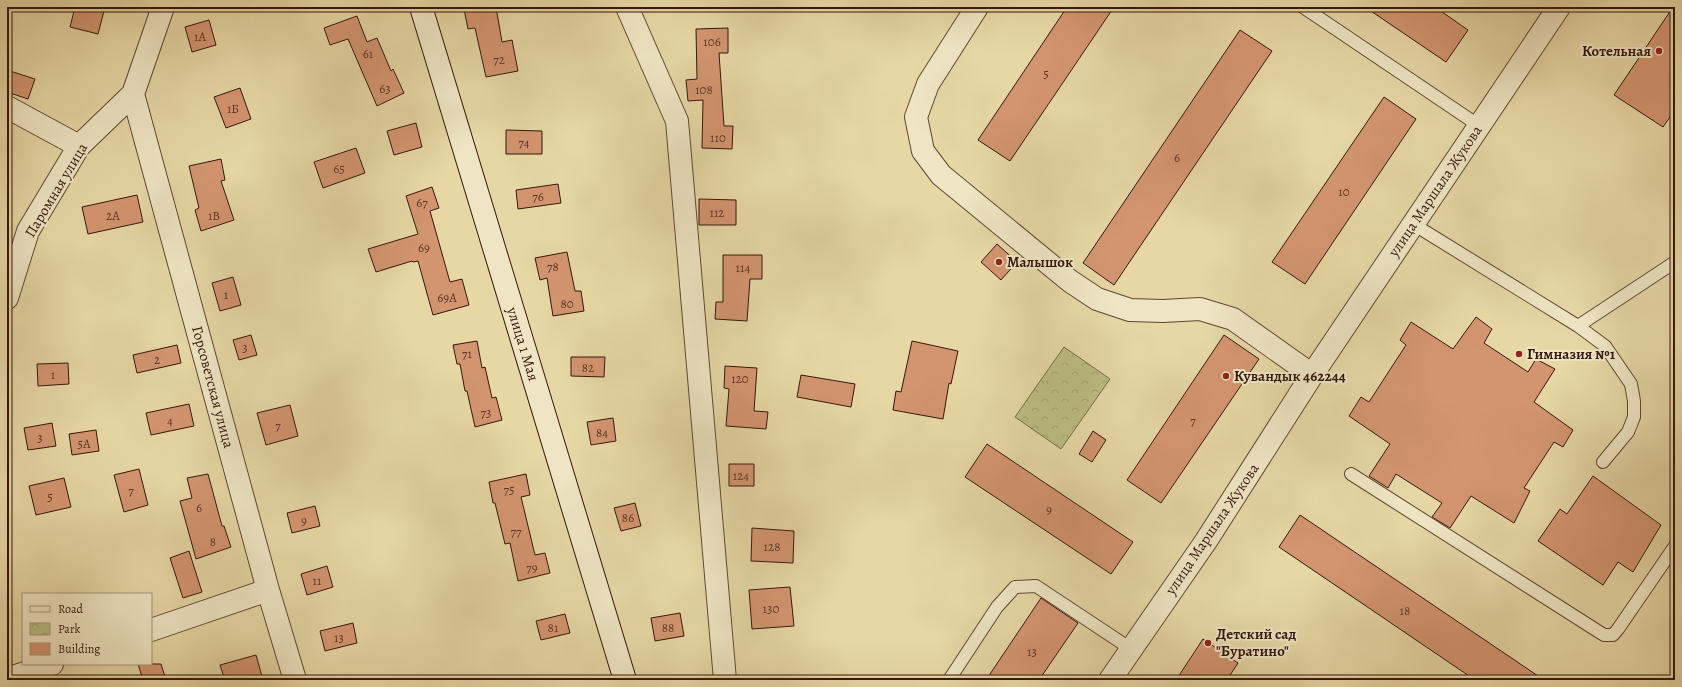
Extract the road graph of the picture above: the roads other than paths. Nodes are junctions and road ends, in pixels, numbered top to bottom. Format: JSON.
{"nodes":[{"id":1,"x":163,"y":7,"type":"edge"},
{"id":2,"x":421,"y":7,"type":"edge"},
{"id":3,"x":627,"y":7,"type":"edge"},
{"id":4,"x":977,"y":7,"type":"edge"},
{"id":5,"x":1303,"y":7,"type":"edge"},
{"id":6,"x":1559,"y":7,"type":"edge"},
{"id":7,"x":133,"y":94,"type":"junction"},
{"id":8,"x":7,"y":107,"type":"edge"},
{"id":9,"x":1478,"y":125,"type":"junction"},
{"id":10,"x":79,"y":146,"type":"junction"},
{"id":11,"x":1412,"y":224,"type":"junction"},
{"id":12,"x":1675,"y":262,"type":"edge"},
{"id":13,"x":7,"y":298,"type":"edge"},
{"id":14,"x":1578,"y":326,"type":"junction"},
{"id":15,"x":1312,"y":375,"type":"junction"},
{"id":16,"x":1603,"y":462,"type":"dead end"},
{"id":17,"x":1351,"y":474,"type":"dead end"},
{"id":18,"x":1675,"y":546,"type":"edge"},
{"id":19,"x":268,"y":590,"type":"junction"},
{"id":20,"x":152,"y":630,"type":"edge"},
{"id":21,"x":1131,"y":649,"type":"junction"},
{"id":22,"x":49,"y":665,"type":"edge"},
{"id":23,"x":7,"y":679,"type":"edge"},
{"id":24,"x":295,"y":680,"type":"edge"},
{"id":25,"x":625,"y":680,"type":"edge"},
{"id":26,"x":725,"y":680,"type":"edge"},
{"id":27,"x":949,"y":680,"type":"edge"},
{"id":28,"x":1110,"y":680,"type":"edge"}],
"edges":[{"from":1,"to":7,"type":"street","name":"Паромная улица"},
{"from":2,"to":25,"type":"street","name":"улица 1 Мая"},
{"from":3,"to":26,"type":"street"},
{"from":4,"to":15,"type":"street"},
{"from":5,"to":9,"type":"lane"},
{"from":6,"to":9,"type":"street","name":"улица Маршала Жукова"},
{"from":7,"to":10,"type":"street","name":"Паромная улица"},
{"from":7,"to":19,"type":"street","name":"Горсоветская улица"},
{"from":8,"to":10,"type":"street"},
{"from":9,"to":11,"type":"street","name":"улица Маршала Жукова"},
{"from":10,"to":13,"type":"street","name":"Паромная улица"},
{"from":11,"to":14,"type":"lane"},
{"from":11,"to":15,"type":"street","name":"улица Маршала Жукова"},
{"from":12,"to":14,"type":"lane"},
{"from":14,"to":16,"type":"lane"},
{"from":15,"to":21,"type":"street","name":"улица Маршала Жукова"},
{"from":17,"to":18,"type":"lane"},
{"from":19,"to":20,"type":"street"},
{"from":19,"to":24,"type":"street","name":"Горсоветская улица"},
{"from":21,"to":27,"type":"lane"},
{"from":21,"to":28,"type":"street","name":"улица Маршала Жукова"},
{"from":22,"to":23,"type":"street"}]}
